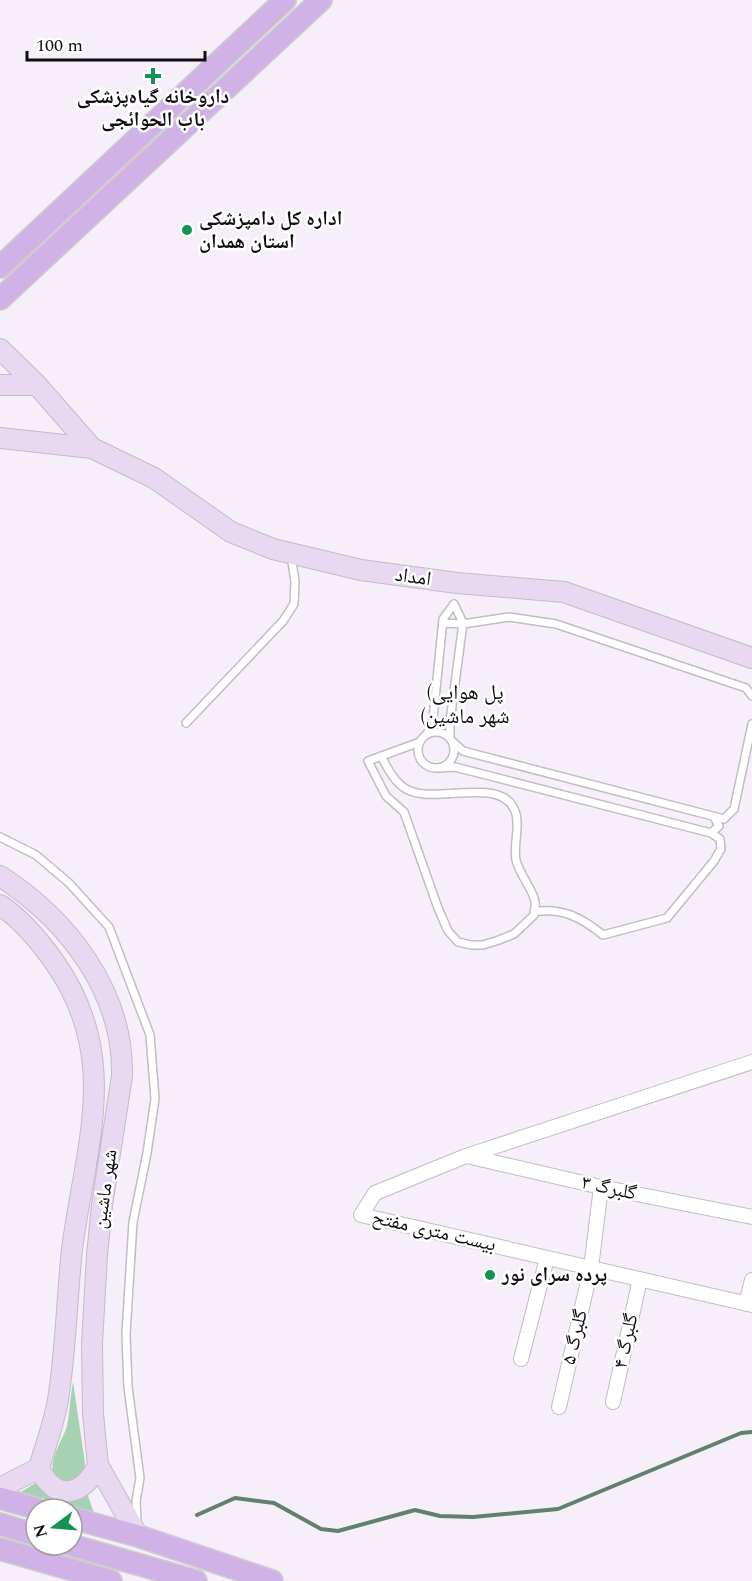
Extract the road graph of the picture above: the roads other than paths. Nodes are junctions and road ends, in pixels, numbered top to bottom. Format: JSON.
{"nodes":[{"id":1,"x":321,"y":0,"type":"edge"},
{"id":2,"x":276,"y":3,"type":"edge"},
{"id":3,"x":293,"y":26,"type":"junction"},
{"id":4,"x":1,"y":265,"type":"edge"},
{"id":5,"x":0,"y":299,"type":"edge"},
{"id":6,"x":0,"y":349,"type":"edge"},
{"id":7,"x":0,"y":385,"type":"edge"},
{"id":8,"x":37,"y":385,"type":"junction"},
{"id":9,"x":0,"y":438,"type":"edge"},
{"id":10,"x":92,"y":448,"type":"junction"},
{"id":11,"x":290,"y":553,"type":"junction"},
{"id":12,"x":457,"y":583,"type":"junction"},
{"id":13,"x":454,"y":604,"type":"junction"},
{"id":14,"x":443,"y":623,"type":"junction"},
{"id":15,"x":463,"y":624,"type":"junction"},
{"id":16,"x":752,"y":658,"type":"edge"},
{"id":17,"x":752,"y":696,"type":"edge"},
{"id":18,"x":186,"y":723,"type":"dead end"},
{"id":19,"x":752,"y":724,"type":"edge"},
{"id":20,"x":428,"y":734,"type":"junction"},
{"id":21,"x":451,"y":739,"type":"junction"},
{"id":22,"x":420,"y":742,"type":"junction"},
{"id":23,"x":381,"y":756,"type":"junction"},
{"id":24,"x":439,"y":768,"type":"junction"},
{"id":25,"x":714,"y":817,"type":"junction"},
{"id":26,"x":711,"y":833,"type":"junction"},
{"id":27,"x":0,"y":837,"type":"edge"},
{"id":28,"x":0,"y":876,"type":"edge"},
{"id":29,"x":0,"y":905,"type":"edge"},
{"id":30,"x":534,"y":912,"type":"junction"},
{"id":31,"x":752,"y":1062,"type":"edge"},
{"id":32,"x":466,"y":1156,"type":"junction"},
{"id":33,"x":601,"y":1187,"type":"junction"},
{"id":34,"x":752,"y":1217,"type":"edge"},
{"id":35,"x":547,"y":1258,"type":"junction"},
{"id":36,"x":591,"y":1268,"type":"junction"},
{"id":37,"x":640,"y":1279,"type":"junction"},
{"id":38,"x":752,"y":1280,"type":"edge"},
{"id":39,"x":749,"y":1305,"type":"edge"},
{"id":40,"x":521,"y":1359,"type":"dead end"},
{"id":41,"x":613,"y":1402,"type":"dead end"},
{"id":42,"x":559,"y":1407,"type":"dead end"},
{"id":43,"x":98,"y":1465,"type":"junction"},
{"id":44,"x":39,"y":1468,"type":"junction"},
{"id":45,"x":0,"y":1488,"type":"edge"},
{"id":46,"x":0,"y":1498,"type":"edge"},
{"id":47,"x":24,"y":1505,"type":"edge"},
{"id":48,"x":84,"y":1521,"type":"edge"},
{"id":49,"x":0,"y":1524,"type":"edge"},
{"id":50,"x":24,"y":1531,"type":"edge"},
{"id":51,"x":138,"y":1536,"type":"junction"},
{"id":52,"x":0,"y":1549,"type":"edge"},
{"id":53,"x":84,"y":1549,"type":"edge"},
{"id":54,"x":111,"y":1581,"type":"edge"},
{"id":55,"x":196,"y":1581,"type":"edge"},
{"id":56,"x":272,"y":1581,"type":"edge"}],
"edges":[{"from":1,"to":3,"type":"main road"},
{"from":2,"to":3,"type":"main road"},
{"from":2,"to":4,"type":"main road"},
{"from":3,"to":5,"type":"main road"},
{"from":6,"to":8,"type":"street"},
{"from":7,"to":8,"type":"street"},
{"from":8,"to":10,"type":"street"},
{"from":9,"to":10,"type":"street"},
{"from":10,"to":11,"type":"street","name":"امداد"},
{"from":11,"to":12,"type":"street","name":"امداد"},
{"from":11,"to":18,"type":"lane"},
{"from":12,"to":13,"type":"lane"},
{"from":12,"to":16,"type":"street","name":"امداد"},
{"from":13,"to":14,"type":"lane"},
{"from":13,"to":15,"type":"lane"},
{"from":14,"to":15,"type":"lane"},
{"from":14,"to":20,"type":"lane"},
{"from":15,"to":17,"type":"lane"},
{"from":15,"to":21,"type":"lane"},
{"from":19,"to":25,"type":"lane"},
{"from":20,"to":21,"type":"lane"},
{"from":20,"to":22,"type":"lane"},
{"from":21,"to":24,"type":"lane"},
{"from":21,"to":25,"type":"lane"},
{"from":22,"to":23,"type":"lane"},
{"from":22,"to":24,"type":"lane"},
{"from":23,"to":30,"type":"lane"},
{"from":23,"to":30,"type":"lane"},
{"from":24,"to":26,"type":"lane"},
{"from":25,"to":26,"type":"lane"},
{"from":26,"to":30,"type":"lane"},
{"from":27,"to":51,"type":"lane"},
{"from":28,"to":43,"type":"street","name":"شهر ماشین"},
{"from":29,"to":44,"type":"street","name":"شهر ماشین"},
{"from":31,"to":32,"type":"street"},
{"from":32,"to":33,"type":"street","name":"گلبرگ ۳"},
{"from":32,"to":35,"type":"street","name":"بیست متری مفتح"},
{"from":33,"to":34,"type":"street","name":"گلبرگ ۳"},
{"from":33,"to":36,"type":"street","name":"گلبرگ ۵"},
{"from":35,"to":36,"type":"street","name":"بیست متری مفتح"},
{"from":35,"to":40,"type":"street"},
{"from":36,"to":37,"type":"street","name":"بیست متری مفتح"},
{"from":36,"to":42,"type":"street","name":"گلبرگ ۵"},
{"from":37,"to":39,"type":"street","name":"بیست متری مفتح"},
{"from":37,"to":41,"type":"street","name":"گلبرگ ۴"},
{"from":38,"to":39,"type":"street"},
{"from":43,"to":44,"type":"street"},
{"from":43,"to":51,"type":"street","name":"شهر ماشین"},
{"from":44,"to":45,"type":"street"},
{"from":46,"to":47,"type":"main road"},
{"from":48,"to":51,"type":"main road"},
{"from":49,"to":50,"type":"main road"},
{"from":51,"to":56,"type":"main road"},
{"from":52,"to":54,"type":"main road"},
{"from":53,"to":55,"type":"main road"}]}
